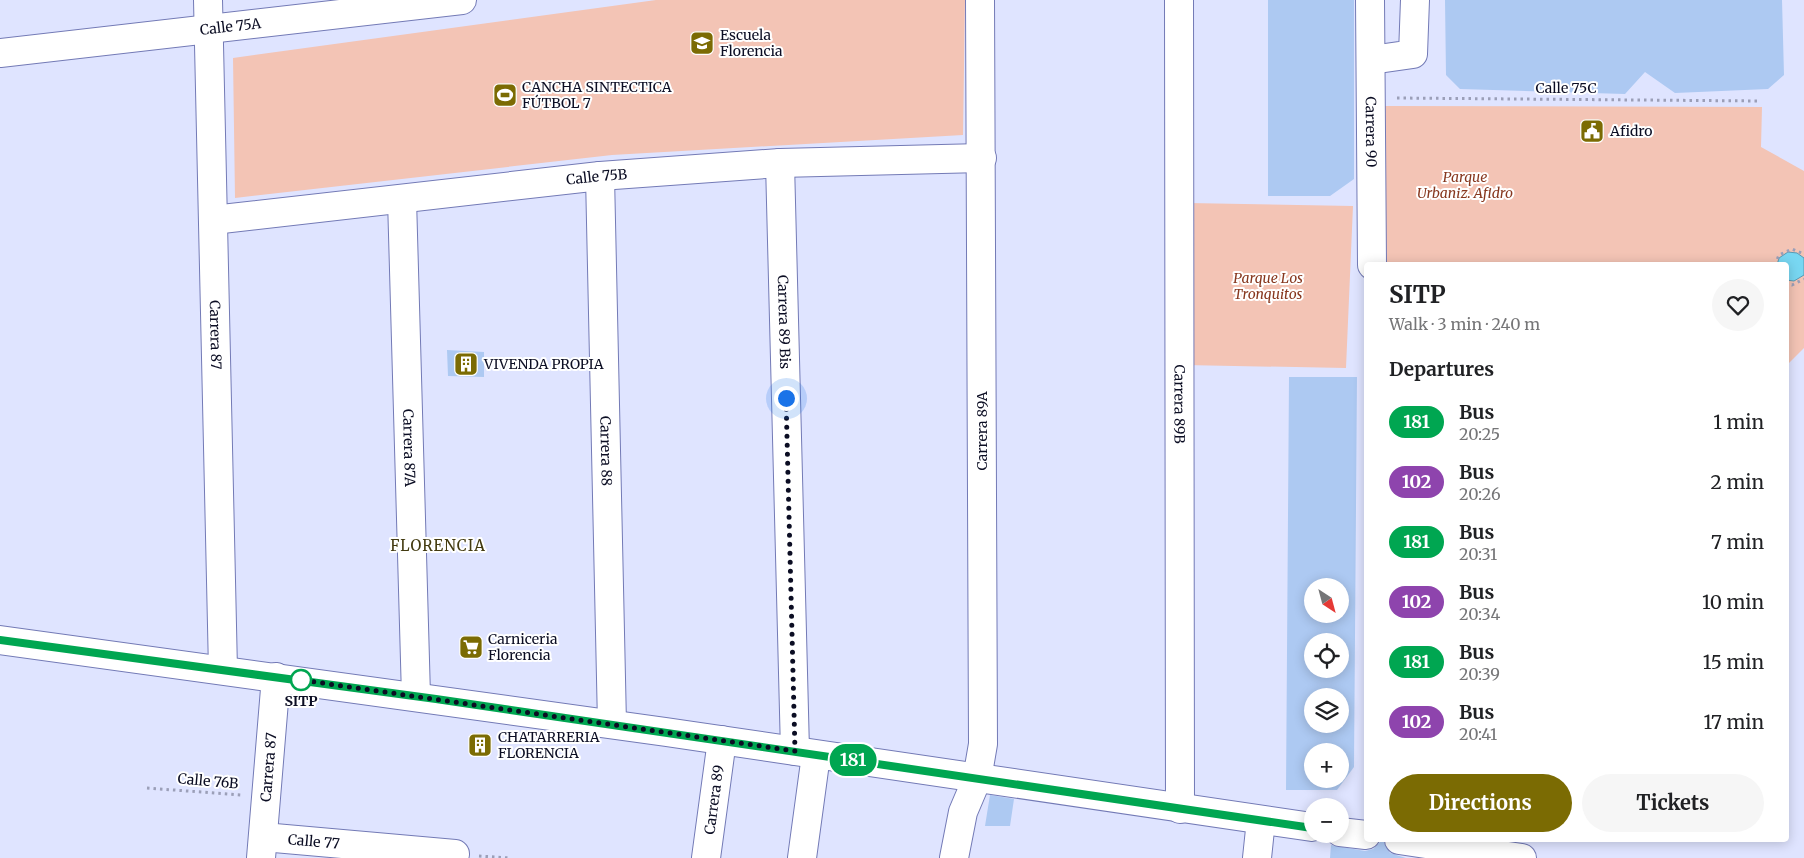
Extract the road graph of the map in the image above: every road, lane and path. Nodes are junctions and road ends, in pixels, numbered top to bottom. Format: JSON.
{"nodes":[{"id":1,"x":208,"y":0,"type":"edge"},
{"id":2,"x":462,"y":0,"type":"edge"},
{"id":3,"x":980,"y":0,"type":"edge"},
{"id":4,"x":1180,"y":0,"type":"edge"},
{"id":5,"x":1370,"y":0,"type":"edge"},
{"id":6,"x":1415,"y":0,"type":"edge"},
{"id":7,"x":208,"y":28,"type":"junction"},
{"id":8,"x":0,"y":53,"type":"edge"},
{"id":9,"x":1371,"y":60,"type":"junction"},
{"id":10,"x":1371,"y":98,"type":"junction"},
{"id":11,"x":1760,"y":101,"type":"dead end"},
{"id":12,"x":982,"y":158,"type":"junction"},
{"id":13,"x":780,"y":163,"type":"junction"},
{"id":14,"x":600,"y":176,"type":"junction"},
{"id":15,"x":402,"y":199,"type":"junction"},
{"id":16,"x":213,"y":220,"type":"junction"},
{"id":17,"x":1804,"y":254,"type":"edge"},
{"id":18,"x":1372,"y":262,"type":"edge"},
{"id":19,"x":1776,"y":262,"type":"edge"},
{"id":20,"x":1804,"y":280,"type":"edge"},
{"id":21,"x":1789,"y":284,"type":"edge"},
{"id":22,"x":0,"y":640,"type":"edge"},
{"id":23,"x":223,"y":670,"type":"junction"},
{"id":24,"x":276,"y":677,"type":"junction"},
{"id":25,"x":416,"y":696,"type":"junction"},
{"id":26,"x":612,"y":724,"type":"junction"},
{"id":27,"x":722,"y":740,"type":"junction"},
{"id":28,"x":806,"y":753,"type":"junction"},
{"id":29,"x":977,"y":779,"type":"junction"},
{"id":30,"x":147,"y":788,"type":"dead end"},
{"id":31,"x":266,"y":797,"type":"junction"},
{"id":32,"x":1180,"y":808,"type":"junction"},
{"id":33,"x":1261,"y":820,"type":"junction"},
{"id":34,"x":1304,"y":827,"type":"edge"},
{"id":35,"x":1349,"y":833,"type":"edge"},
{"id":36,"x":1364,"y":835,"type":"edge"},
{"id":37,"x":1413,"y":842,"type":"edge"},
{"id":38,"x":262,"y":848,"type":"edge"},
{"id":39,"x":455,"y":854,"type":"dead end"},
{"id":40,"x":706,"y":858,"type":"edge"},
{"id":41,"x":802,"y":858,"type":"edge"},
{"id":42,"x":954,"y":858,"type":"edge"},
{"id":43,"x":1257,"y":858,"type":"edge"},
{"id":44,"x":1522,"y":858,"type":"edge"}],
"edges":[{"from":1,"to":7,"type":"street","name":"Carrera 87"},
{"from":2,"to":7,"type":"street","name":"Calle 75A"},
{"from":3,"to":12,"type":"street","name":"Carrera 89A"},
{"from":4,"to":32,"type":"street","name":"Carrera 89B"},
{"from":5,"to":9,"type":"street","name":"Carrera 90"},
{"from":6,"to":9,"type":"street"},
{"from":7,"to":8,"type":"street","name":"Calle 75A"},
{"from":7,"to":16,"type":"street","name":"Carrera 87"},
{"from":9,"to":10,"type":"street","name":"Carrera 90"},
{"from":10,"to":11,"type":"path","name":"Calle 75C"},
{"from":10,"to":18,"type":"street","name":"Carrera 90"},
{"from":12,"to":13,"type":"street","name":"Calle 75B"},
{"from":12,"to":29,"type":"street","name":"Carrera 89A"},
{"from":13,"to":14,"type":"street","name":"Calle 75B"},
{"from":13,"to":28,"type":"street","name":"Carrera 89 Bis"},
{"from":14,"to":15,"type":"street","name":"Calle 75B"},
{"from":14,"to":26,"type":"street","name":"Carrera 88"},
{"from":15,"to":16,"type":"street","name":"Calle 75B"},
{"from":15,"to":25,"type":"street","name":"Carrera 87A"},
{"from":16,"to":23,"type":"street","name":"Carrera 87"},
{"from":17,"to":19,"type":"path"},
{"from":20,"to":21,"type":"path"},
{"from":22,"to":23,"type":"street"},
{"from":23,"to":24,"type":"street"},
{"from":24,"to":25,"type":"street"},
{"from":24,"to":31,"type":"street","name":"Carrera 87"},
{"from":25,"to":26,"type":"street"},
{"from":26,"to":27,"type":"street"},
{"from":27,"to":28,"type":"street"},
{"from":27,"to":40,"type":"street","name":"Carrera 89"},
{"from":28,"to":29,"type":"street"},
{"from":28,"to":41,"type":"street","name":"Carrera 89 Bis"},
{"from":29,"to":32,"type":"street"},
{"from":29,"to":42,"type":"street","name":"Carrera 89A"},
{"from":30,"to":31,"type":"path","name":"Calle 76B"},
{"from":31,"to":38,"type":"street","name":"Carrera 87"},
{"from":32,"to":33,"type":"street"},
{"from":33,"to":34,"type":"street"},
{"from":33,"to":43,"type":"street"},
{"from":35,"to":36,"type":"street"},
{"from":37,"to":44,"type":"street"},
{"from":38,"to":39,"type":"street","name":"Calle 77"}]}
